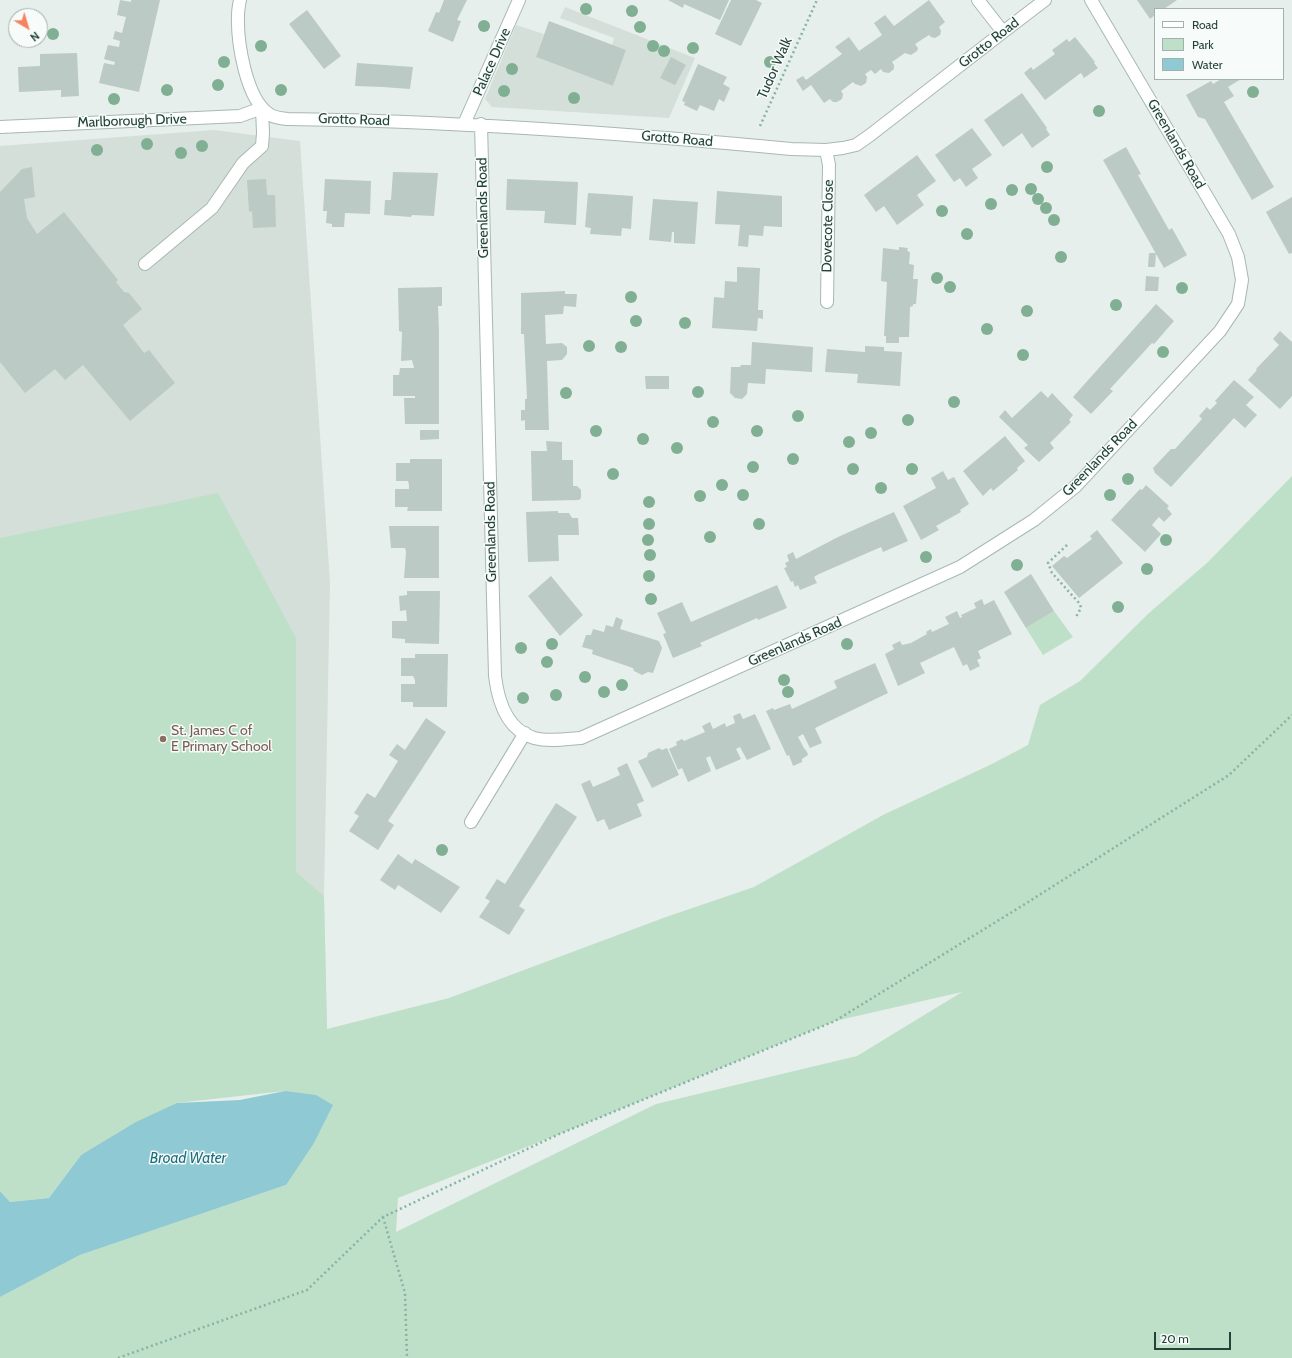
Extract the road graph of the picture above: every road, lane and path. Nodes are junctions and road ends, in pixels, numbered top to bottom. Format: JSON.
{"nodes":[{"id":1,"x":240,"y":0,"type":"edge"},
{"id":2,"x":519,"y":0,"type":"edge"},
{"id":3,"x":817,"y":0,"type":"edge"},
{"id":4,"x":978,"y":0,"type":"edge"},
{"id":5,"x":1045,"y":0,"type":"edge"},
{"id":6,"x":1091,"y":0,"type":"edge"},
{"id":7,"x":1003,"y":32,"type":"junction"},
{"id":8,"x":262,"y":108,"type":"junction"},
{"id":9,"x":464,"y":124,"type":"junction"},
{"id":10,"x":481,"y":124,"type":"junction"},
{"id":11,"x":0,"y":127,"type":"edge"},
{"id":12,"x":751,"y":145,"type":"junction"},
{"id":13,"x":826,"y":150,"type":"junction"},
{"id":14,"x":145,"y":264,"type":"dead end"},
{"id":15,"x":827,"y":302,"type":"dead end"},
{"id":16,"x":1067,"y":545,"type":"dead end"},
{"id":17,"x":1076,"y":617,"type":"dead end"},
{"id":18,"x":1292,"y":715,"type":"edge"},
{"id":19,"x":525,"y":733,"type":"junction"},
{"id":20,"x":471,"y":822,"type":"dead end"},
{"id":21,"x":383,"y":1217,"type":"junction"},
{"id":22,"x":118,"y":1358,"type":"edge"},
{"id":23,"x":407,"y":1358,"type":"edge"}],
"edges":[{"from":1,"to":8,"type":"street"},
{"from":2,"to":9,"type":"street","name":"Palace Drive"},
{"from":3,"to":12,"type":"path","name":"Tudor Walk"},
{"from":4,"to":7,"type":"street"},
{"from":5,"to":7,"type":"street","name":"Grotto Road"},
{"from":6,"to":19,"type":"street","name":"Greenlands Road"},
{"from":7,"to":13,"type":"street","name":"Grotto Road"},
{"from":8,"to":9,"type":"street","name":"Grotto Road"},
{"from":8,"to":11,"type":"street","name":"Marlborough Drive"},
{"from":8,"to":14,"type":"street"},
{"from":9,"to":10,"type":"street","name":"Grotto Road"},
{"from":10,"to":12,"type":"street","name":"Grotto Road"},
{"from":10,"to":19,"type":"street","name":"Greenlands Road"},
{"from":12,"to":13,"type":"street","name":"Grotto Road"},
{"from":13,"to":15,"type":"street","name":"Dovecote Close"},
{"from":16,"to":17,"type":"path"},
{"from":18,"to":21,"type":"path"},
{"from":19,"to":20,"type":"street"},
{"from":21,"to":22,"type":"path"},
{"from":21,"to":23,"type":"path"}]}
